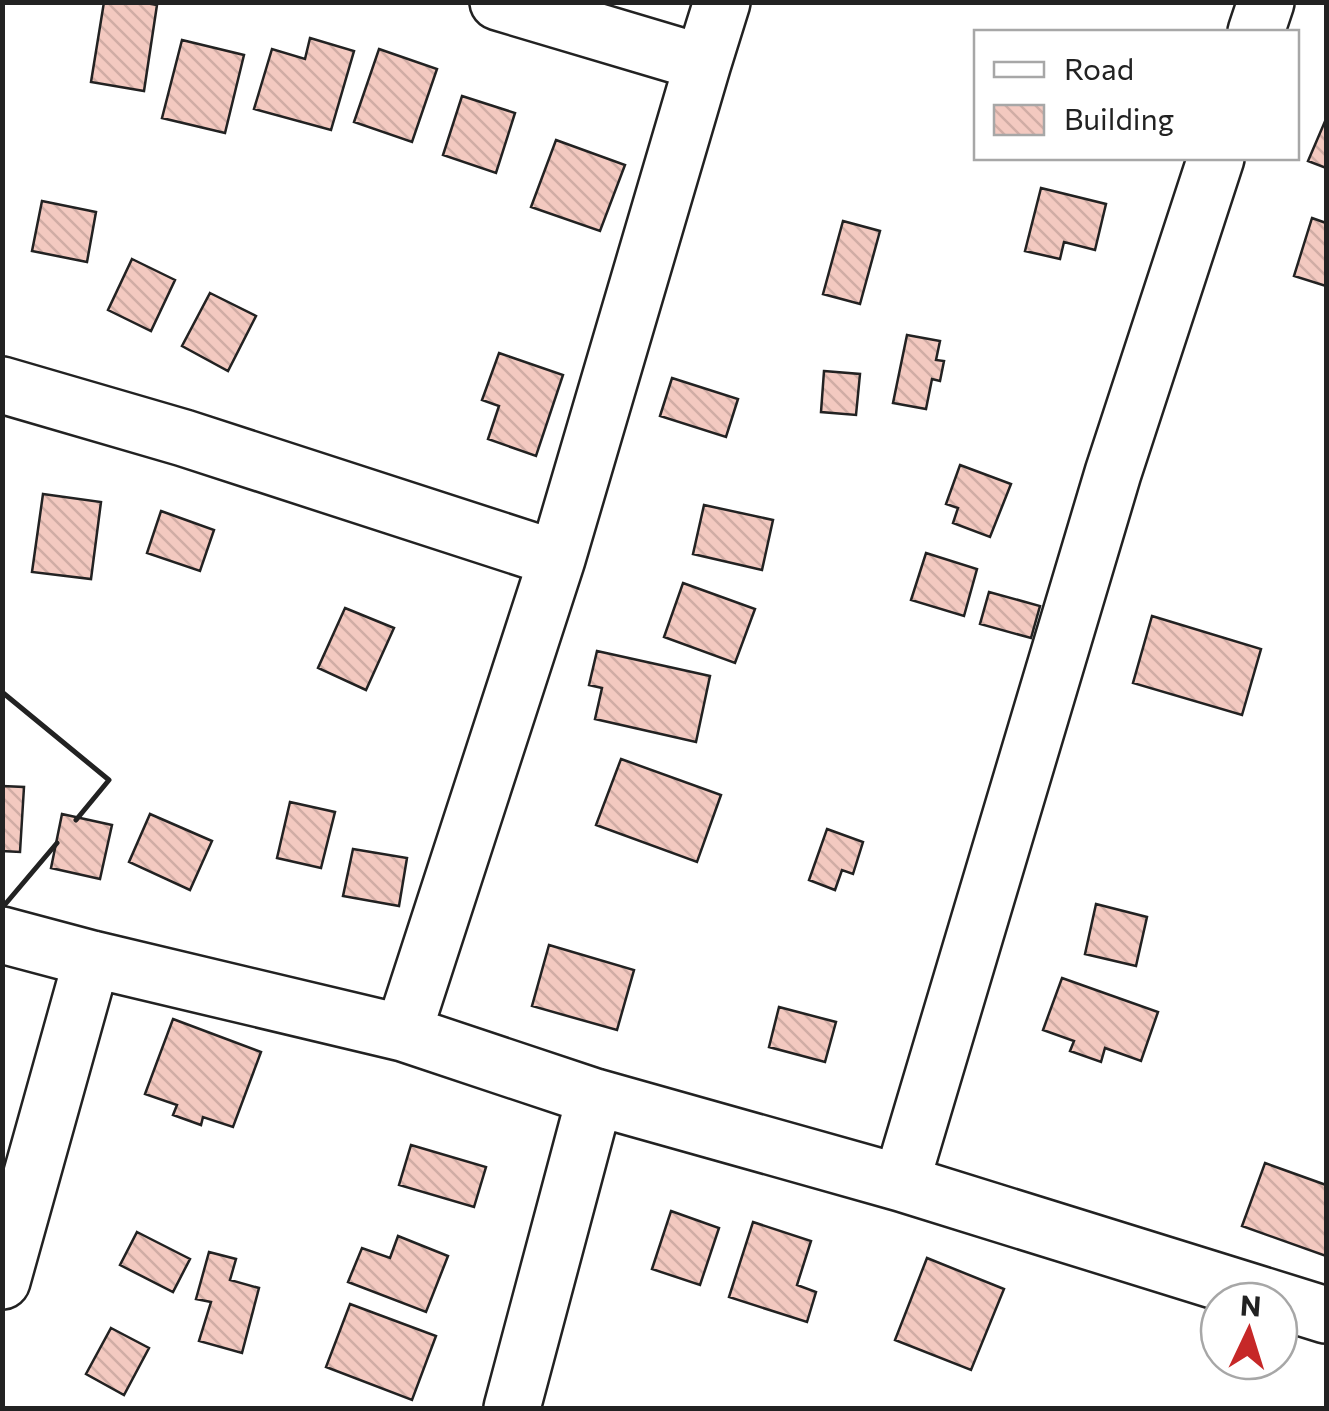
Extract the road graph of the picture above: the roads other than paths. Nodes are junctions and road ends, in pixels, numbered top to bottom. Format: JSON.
{"nodes":[{"id":1,"x":498,"y":2,"type":"edge"},
{"id":2,"x":722,"y":2,"type":"edge"},
{"id":3,"x":1266,"y":2,"type":"edge"},
{"id":4,"x":1257,"y":30,"type":"edge"},
{"id":5,"x":703,"y":63,"type":"junction"},
{"id":6,"x":1215,"y":160,"type":"edge"},
{"id":7,"x":2,"y":385,"type":"edge"},
{"id":8,"x":556,"y":559,"type":"junction"},
{"id":9,"x":2,"y":935,"type":"edge"},
{"id":10,"x":92,"y":959,"type":"junction"},
{"id":11,"x":403,"y":1034,"type":"junction"},
{"id":12,"x":595,"y":1097,"type":"junction"},
{"id":13,"x":901,"y":1184,"type":"junction"},
{"id":14,"x":2,"y":1281,"type":"edge"},
{"id":15,"x":1326,"y":1315,"type":"edge"},
{"id":16,"x":512,"y":1408,"type":"edge"}],
"edges":[{"from":1,"to":5,"type":"street"},
{"from":2,"to":5,"type":"street"},
{"from":3,"to":4,"type":"street"},
{"from":5,"to":8,"type":"street"},
{"from":6,"to":13,"type":"street"},
{"from":7,"to":8,"type":"street"},
{"from":8,"to":11,"type":"street"},
{"from":9,"to":10,"type":"street"},
{"from":10,"to":11,"type":"street"},
{"from":10,"to":14,"type":"street"},
{"from":11,"to":12,"type":"street"},
{"from":12,"to":13,"type":"street"},
{"from":12,"to":16,"type":"street"},
{"from":13,"to":15,"type":"street"}]}
